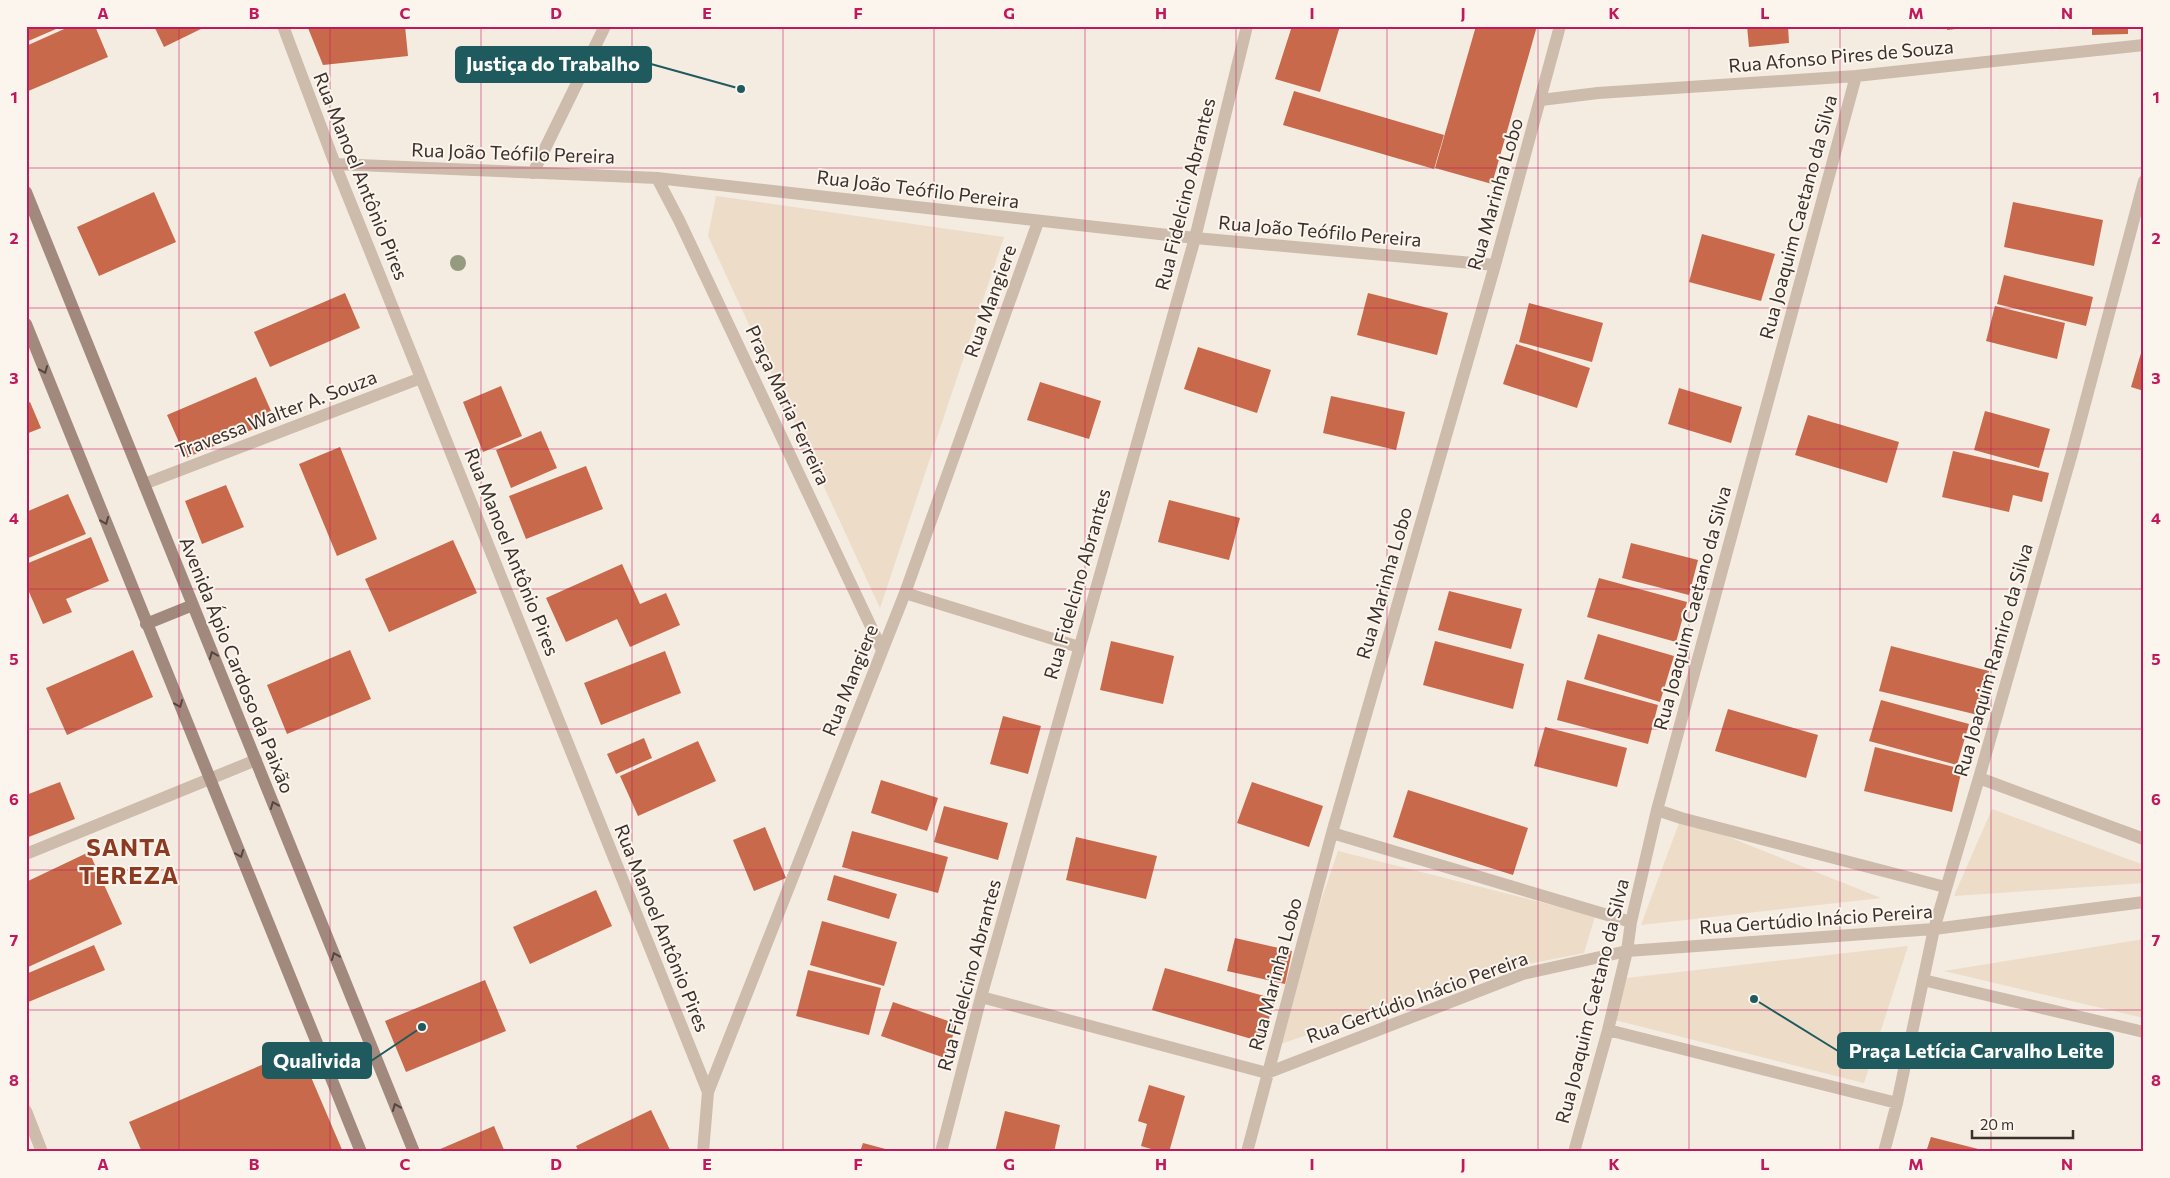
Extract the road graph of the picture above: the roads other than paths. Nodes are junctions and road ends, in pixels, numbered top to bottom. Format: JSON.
{"nodes":[{"id":1,"x":282,"y":26,"type":"edge"},
{"id":2,"x":605,"y":26,"type":"edge"},
{"id":3,"x":1246,"y":26,"type":"edge"},
{"id":4,"x":1560,"y":26,"type":"edge"},
{"id":5,"x":2144,"y":45,"type":"edge"},
{"id":6,"x":1856,"y":76,"type":"junction"},
{"id":7,"x":1541,"y":100,"type":"junction"},
{"id":8,"x":336,"y":164,"type":"junction"},
{"id":9,"x":533,"y":173,"type":"junction"},
{"id":10,"x":657,"y":178,"type":"junction"},
{"id":11,"x":2144,"y":180,"type":"edge"},
{"id":12,"x":26,"y":192,"type":"edge"},
{"id":13,"x":1038,"y":222,"type":"junction"},
{"id":14,"x":1195,"y":238,"type":"junction"},
{"id":15,"x":1494,"y":265,"type":"junction"},
{"id":16,"x":26,"y":324,"type":"edge"},
{"id":17,"x":422,"y":378,"type":"junction"},
{"id":18,"x":144,"y":484,"type":"junction"},
{"id":19,"x":905,"y":593,"type":"junction"},
{"id":20,"x":193,"y":605,"type":"junction"},
{"id":21,"x":146,"y":624,"type":"junction"},
{"id":22,"x":1079,"y":647,"type":"junction"},
{"id":23,"x":882,"y":650,"type":"junction"},
{"id":24,"x":256,"y":760,"type":"junction"},
{"id":25,"x":1979,"y":778,"type":"junction"},
{"id":26,"x":209,"y":779,"type":"junction"},
{"id":27,"x":1657,"y":810,"type":"junction"},
{"id":28,"x":1332,"y":833,"type":"junction"},
{"id":29,"x":2144,"y":839,"type":"edge"},
{"id":30,"x":26,"y":854,"type":"edge"},
{"id":31,"x":1945,"y":887,"type":"junction"},
{"id":32,"x":2144,"y":902,"type":"edge"},
{"id":33,"x":1631,"y":922,"type":"junction"},
{"id":34,"x":1934,"y":929,"type":"junction"},
{"id":35,"x":1627,"y":951,"type":"junction"},
{"id":36,"x":1922,"y":980,"type":"junction"},
{"id":37,"x":980,"y":997,"type":"junction"},
{"id":38,"x":1608,"y":1030,"type":"junction"},
{"id":39,"x":2144,"y":1032,"type":"edge"},
{"id":40,"x":1268,"y":1073,"type":"junction"},
{"id":41,"x":708,"y":1092,"type":"junction"},
{"id":42,"x":1897,"y":1102,"type":"junction"},
{"id":43,"x":26,"y":1111,"type":"edge"},
{"id":44,"x":42,"y":1152,"type":"edge"},
{"id":45,"x":361,"y":1152,"type":"edge"},
{"id":46,"x":414,"y":1152,"type":"edge"},
{"id":47,"x":703,"y":1152,"type":"edge"},
{"id":48,"x":941,"y":1152,"type":"edge"},
{"id":49,"x":1247,"y":1152,"type":"edge"},
{"id":50,"x":1574,"y":1152,"type":"edge"},
{"id":51,"x":1884,"y":1152,"type":"edge"}],
"edges":[{"from":1,"to":8,"type":"street","name":"Rua Manoel Antônio Pires"},
{"from":2,"to":9,"type":"street"},
{"from":3,"to":14,"type":"street","name":"Rua Fidelcino Abrantes"},
{"from":4,"to":7,"type":"street","name":"Rua Marinha Lobo"},
{"from":5,"to":6,"type":"street","name":"Rua Afonso Pires de Souza"},
{"from":6,"to":7,"type":"street","name":"Rua Afonso Pires de Souza"},
{"from":6,"to":27,"type":"street","name":"Rua Joaquim Caetano da Silva"},
{"from":7,"to":15,"type":"street","name":"Rua Marinha Lobo"},
{"from":8,"to":9,"type":"street","name":"Rua João Teófilo Pereira"},
{"from":8,"to":17,"type":"street","name":"Rua Manoel Antônio Pires"},
{"from":9,"to":10,"type":"street","name":"Rua João Teófilo Pereira"},
{"from":10,"to":13,"type":"street","name":"Rua João Teófilo Pereira"},
{"from":10,"to":23,"type":"street","name":"Praça Maria Ferreira"},
{"from":11,"to":25,"type":"street","name":"Rua Joaquim Ramiro da Silva"},
{"from":12,"to":18,"type":"main road","name":"Avenida Ápio Cardoso da Paixão"},
{"from":13,"to":14,"type":"street","name":"Rua João Teófilo Pereira"},
{"from":13,"to":19,"type":"street","name":"Rua Mangiere"},
{"from":14,"to":15,"type":"street","name":"Rua João Teófilo Pereira"},
{"from":14,"to":22,"type":"street","name":"Rua Fidelcino Abrantes"},
{"from":15,"to":28,"type":"street","name":"Rua Marinha Lobo"},
{"from":16,"to":21,"type":"main road","one_way":true},
{"from":17,"to":18,"type":"street","name":"Travessa Walter A. Souza"},
{"from":17,"to":41,"type":"street","name":"Rua Manoel Antônio Pires"},
{"from":18,"to":20,"type":"main road","name":"Avenida Ápio Cardoso da Paixão"},
{"from":19,"to":22,"type":"street"},
{"from":19,"to":23,"type":"street","name":"Rua Mangiere"},
{"from":20,"to":21,"type":"main road"},
{"from":24,"to":20,"type":"main road","name":"Avenida Ápio Cardoso da Paixão","one_way":true},
{"from":21,"to":26,"type":"main road","one_way":true},
{"from":22,"to":37,"type":"street","name":"Rua Fidelcino Abrantes"},
{"from":23,"to":41,"type":"street","name":"Rua Mangiere"},
{"from":24,"to":26,"type":"street"},
{"from":46,"to":24,"type":"main road","name":"Avenida Ápio Cardoso da Paixão","one_way":true},
{"from":25,"to":29,"type":"street"},
{"from":25,"to":31,"type":"street","name":"Rua Joaquim Ramiro da Silva"},
{"from":26,"to":30,"type":"street"},
{"from":26,"to":45,"type":"main road","one_way":true},
{"from":27,"to":31,"type":"street"},
{"from":27,"to":33,"type":"street","name":"Rua Joaquim Caetano da Silva"},
{"from":28,"to":33,"type":"street"},
{"from":28,"to":40,"type":"street","name":"Rua Marinha Lobo"},
{"from":31,"to":34,"type":"street","name":"Rua Joaquim Ramiro da Silva"},
{"from":32,"to":34,"type":"street","name":"Rua Gertúdio Inácio Pereira"},
{"from":33,"to":35,"type":"street","name":"Rua Joaquim Caetano da Silva"},
{"from":34,"to":35,"type":"street","name":"Rua Gertúdio Inácio Pereira"},
{"from":34,"to":36,"type":"street","name":"Rua Joaquim Ramiro da Silva"},
{"from":35,"to":38,"type":"street","name":"Rua Joaquim Caetano da Silva"},
{"from":35,"to":40,"type":"street","name":"Rua Gertúdio Inácio Pereira"},
{"from":36,"to":39,"type":"street"},
{"from":36,"to":42,"type":"street","name":"Rua Joaquim Ramiro da Silva"},
{"from":37,"to":40,"type":"street"},
{"from":37,"to":48,"type":"street","name":"Rua Fidelcino Abrantes"},
{"from":38,"to":42,"type":"street"},
{"from":38,"to":50,"type":"street","name":"Rua Joaquim Caetano da Silva"},
{"from":40,"to":49,"type":"street","name":"Rua Marinha Lobo"},
{"from":41,"to":47,"type":"street","name":"Rua Mangiere"},
{"from":42,"to":51,"type":"street","name":"Rua Joaquim Ramiro da Silva"},
{"from":43,"to":44,"type":"street"}]}
